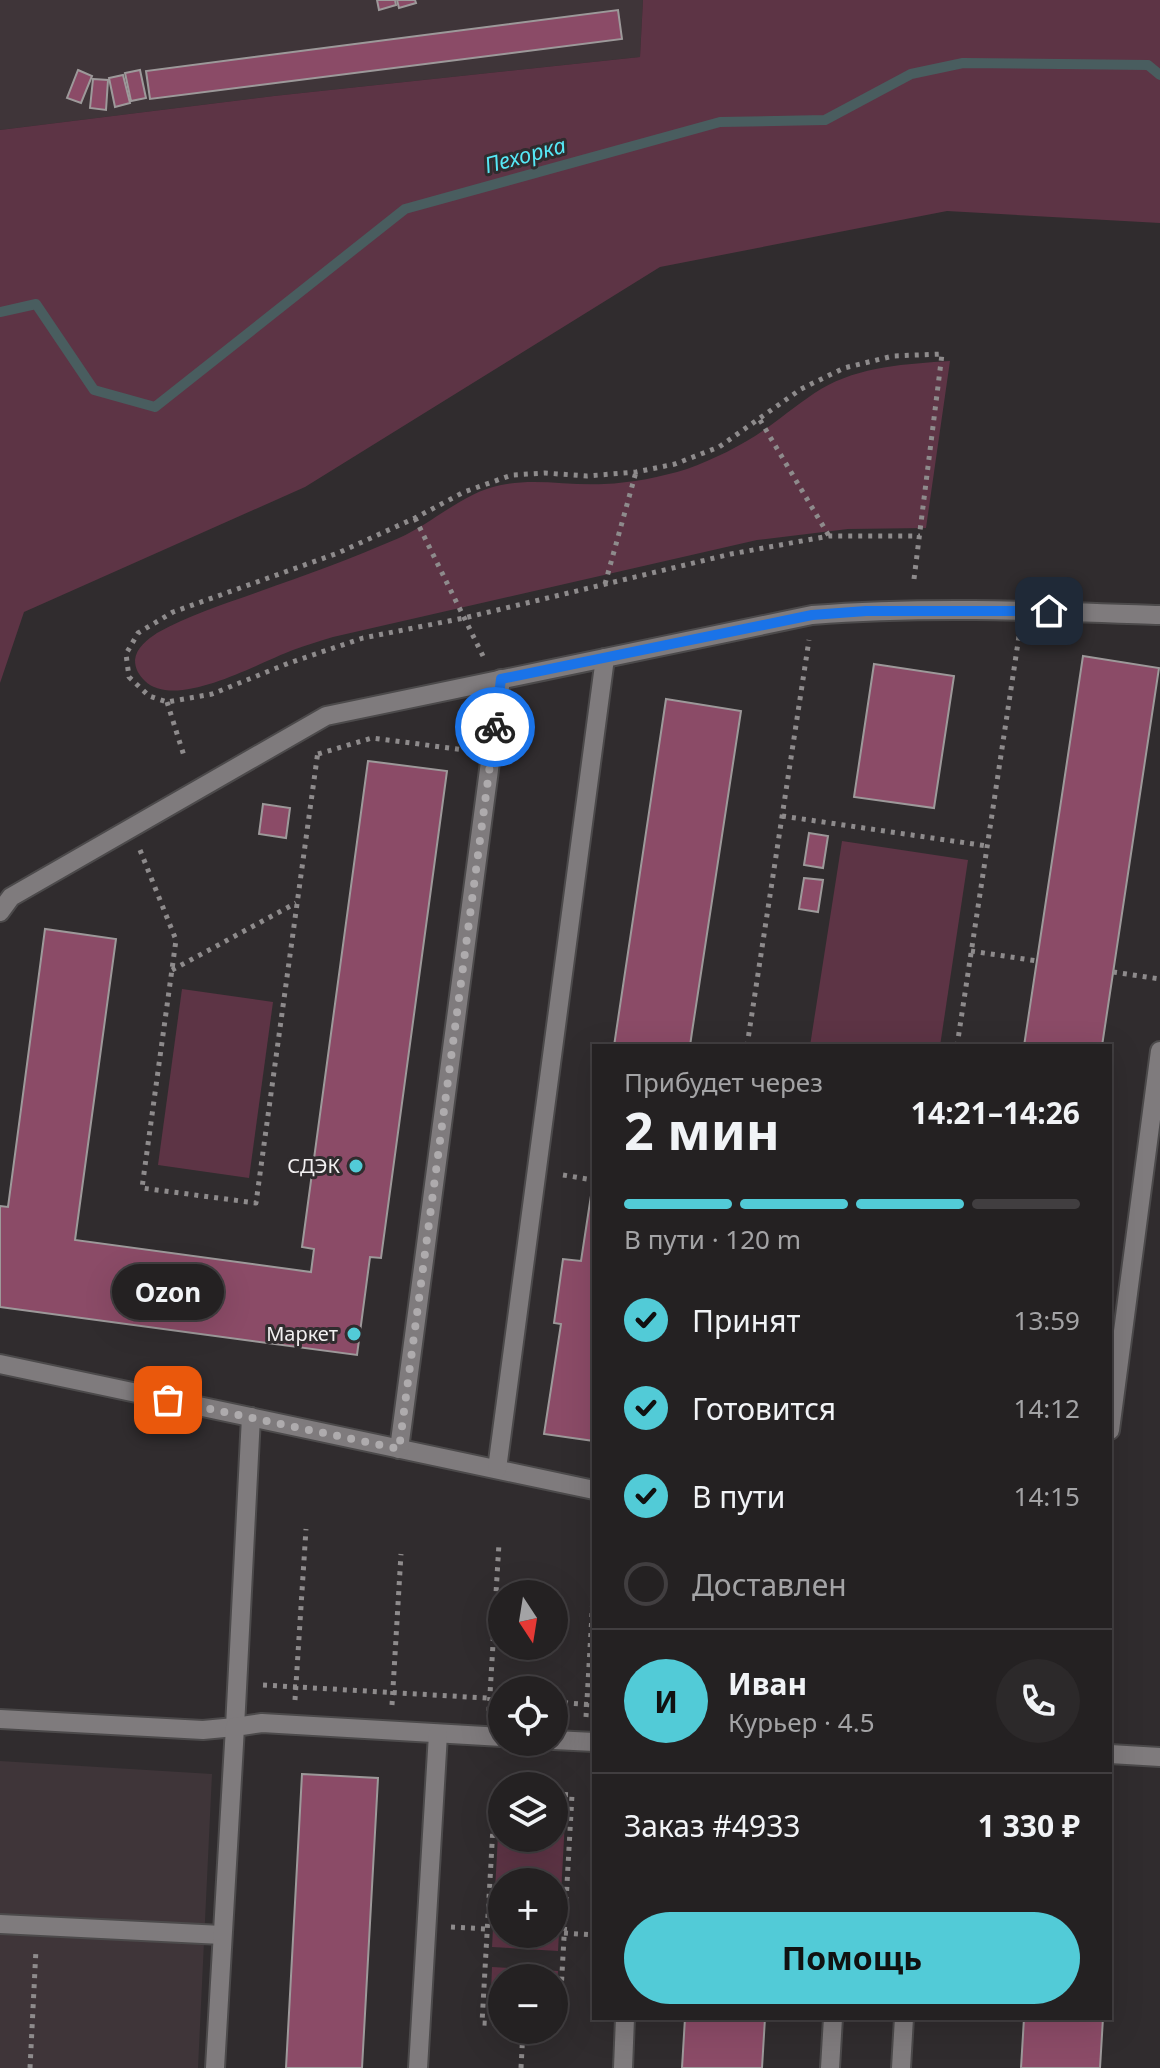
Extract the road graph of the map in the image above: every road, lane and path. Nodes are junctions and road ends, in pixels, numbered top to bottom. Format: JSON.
{"nodes":[{"id":1,"x":760,"y":420,"type":"junction"},
{"id":2,"x":636,"y":472,"type":"junction"},
{"id":3,"x":415,"y":518,"type":"junction"},
{"id":4,"x":829,"y":536,"type":"junction"},
{"id":5,"x":920,"y":536,"type":"junction"},
{"id":6,"x":914,"y":579,"type":"dead end"},
{"id":7,"x":605,"y":585,"type":"junction"},
{"id":8,"x":1023,"y":610,"type":"junction"},
{"id":9,"x":812,"y":615,"type":"junction"},
{"id":10,"x":1160,"y":615,"type":"edge"},
{"id":11,"x":464,"y":618,"type":"junction"},
{"id":12,"x":483,"y":656,"type":"dead end"},
{"id":13,"x":605,"y":658,"type":"junction"},
{"id":14,"x":501,"y":679,"type":"junction"},
{"id":15,"x":167,"y":702,"type":"junction"},
{"id":16,"x":322,"y":718,"type":"junction"},
{"id":17,"x":317,"y":754,"type":"junction"},
{"id":18,"x":491,"y":754,"type":"junction"},
{"id":19,"x":185,"y":759,"type":"dead end"},
{"id":20,"x":782,"y":816,"type":"junction"},
{"id":21,"x":131,"y":828,"type":"junction"},
{"id":22,"x":987,"y":846,"type":"junction"},
{"id":23,"x":297,"y":903,"type":"junction"},
{"id":24,"x":0,"y":912,"type":"edge"},
{"id":25,"x":971,"y":951,"type":"junction"},
{"id":26,"x":1037,"y":961,"type":"dead end"},
{"id":27,"x":172,"y":970,"type":"junction"},
{"id":28,"x":1113,"y":972,"type":"dead end"},
{"id":29,"x":1160,"y":979,"type":"edge"},
{"id":30,"x":747,"y":1044,"type":"edge"},
{"id":31,"x":957,"y":1044,"type":"edge"},
{"id":32,"x":1160,"y":1051,"type":"edge"},
{"id":33,"x":0,"y":1364,"type":"edge"},
{"id":34,"x":1112,"y":1415,"type":"edge"},
{"id":35,"x":251,"y":1417,"type":"junction"},
{"id":36,"x":399,"y":1449,"type":"junction"},
{"id":37,"x":497,"y":1469,"type":"junction"},
{"id":38,"x":592,"y":1490,"type":"edge"},
{"id":39,"x":306,"y":1529,"type":"dead end"},
{"id":40,"x":499,"y":1543,"type":"dead end"},
{"id":41,"x":401,"y":1554,"type":"dead end"},
{"id":42,"x":592,"y":1642,"type":"edge"},
{"id":43,"x":491,"y":1676,"type":"edge"},
{"id":44,"x":237,"y":1684,"type":"junction"},
{"id":45,"x":296,"y":1687,"type":"junction"},
{"id":46,"x":393,"y":1693,"type":"junction"},
{"id":47,"x":488,"y":1699,"type":"edge"},
{"id":48,"x":568,"y":1703,"type":"edge"},
{"id":49,"x":590,"y":1704,"type":"edge"},
{"id":50,"x":0,"y":1719,"type":"edge"},
{"id":51,"x":294,"y":1725,"type":"junction"},
{"id":52,"x":235,"y":1727,"type":"junction"},
{"id":53,"x":391,"y":1730,"type":"junction"},
{"id":54,"x":438,"y":1734,"type":"junction"},
{"id":55,"x":488,"y":1737,"type":"edge"},
{"id":56,"x":568,"y":1741,"type":"edge"},
{"id":57,"x":589,"y":1742,"type":"edge"},
{"id":58,"x":1112,"y":1754,"type":"edge"},
{"id":59,"x":1160,"y":1757,"type":"edge"},
{"id":60,"x":568,"y":1795,"type":"edge"},
{"id":61,"x":491,"y":1852,"type":"edge"},
{"id":62,"x":568,"y":1868,"type":"edge"},
{"id":63,"x":0,"y":1924,"type":"edge"},
{"id":64,"x":37,"y":1926,"type":"junction"},
{"id":65,"x":426,"y":1926,"type":"junction"},
{"id":66,"x":487,"y":1929,"type":"junction"},
{"id":67,"x":568,"y":1933,"type":"edge"},
{"id":68,"x":222,"y":1935,"type":"junction"},
{"id":69,"x":592,"y":1935,"type":"edge"},
{"id":70,"x":625,"y":2020,"type":"edge"},
{"id":71,"x":833,"y":2020,"type":"edge"},
{"id":72,"x":904,"y":2020,"type":"edge"},
{"id":73,"x":488,"y":2023,"type":"edge"},
{"id":74,"x":522,"y":2044,"type":"edge"},
{"id":75,"x":30,"y":2068,"type":"edge"},
{"id":76,"x":215,"y":2068,"type":"edge"},
{"id":77,"x":418,"y":2068,"type":"edge"},
{"id":78,"x":521,"y":2068,"type":"edge"},
{"id":79,"x":623,"y":2068,"type":"edge"},
{"id":80,"x":830,"y":2068,"type":"edge"},
{"id":81,"x":901,"y":2068,"type":"edge"}],
"edges":[{"from":1,"to":2,"type":"path"},
{"from":1,"to":4,"type":"path"},
{"from":1,"to":5,"type":"path"},
{"from":2,"to":3,"type":"path"},
{"from":2,"to":7,"type":"path"},
{"from":3,"to":11,"type":"path"},
{"from":3,"to":15,"type":"path"},
{"from":4,"to":5,"type":"path"},
{"from":4,"to":7,"type":"path"},
{"from":5,"to":6,"type":"path"},
{"from":7,"to":11,"type":"path"},
{"from":8,"to":9,"type":"lane"},
{"from":8,"to":10,"type":"lane"},
{"from":8,"to":22,"type":"path"},
{"from":9,"to":13,"type":"lane"},
{"from":9,"to":20,"type":"path"},
{"from":11,"to":12,"type":"path"},
{"from":11,"to":15,"type":"path"},
{"from":13,"to":14,"type":"lane"},
{"from":13,"to":37,"type":"lane"},
{"from":14,"to":16,"type":"lane"},
{"from":14,"to":18,"type":"lane"},
{"from":15,"to":19,"type":"path"},
{"from":16,"to":17,"type":"path"},
{"from":16,"to":21,"type":"lane"},
{"from":17,"to":18,"type":"path"},
{"from":17,"to":23,"type":"path"},
{"from":18,"to":36,"type":"lane"},
{"from":20,"to":22,"type":"path"},
{"from":20,"to":30,"type":"path"},
{"from":21,"to":24,"type":"lane"},
{"from":21,"to":27,"type":"path"},
{"from":22,"to":25,"type":"path"},
{"from":23,"to":27,"type":"path"},
{"from":23,"to":27,"type":"path"},
{"from":25,"to":26,"type":"path"},
{"from":25,"to":31,"type":"path"},
{"from":28,"to":29,"type":"path"},
{"from":32,"to":34,"type":"lane"},
{"from":33,"to":35,"type":"lane"},
{"from":35,"to":36,"type":"lane"},
{"from":35,"to":44,"type":"lane"},
{"from":36,"to":37,"type":"lane"},
{"from":37,"to":38,"type":"lane"},
{"from":39,"to":45,"type":"path"},
{"from":40,"to":43,"type":"path"},
{"from":41,"to":46,"type":"path"},
{"from":42,"to":49,"type":"path"},
{"from":44,"to":45,"type":"path"},
{"from":44,"to":52,"type":"lane"},
{"from":45,"to":46,"type":"path"},
{"from":45,"to":51,"type":"path"},
{"from":46,"to":47,"type":"path"},
{"from":46,"to":53,"type":"path"},
{"from":48,"to":49,"type":"path"},
{"from":49,"to":57,"type":"path"},
{"from":50,"to":52,"type":"lane"},
{"from":51,"to":52,"type":"lane"},
{"from":51,"to":53,"type":"lane"},
{"from":52,"to":68,"type":"lane"},
{"from":53,"to":54,"type":"lane"},
{"from":54,"to":55,"type":"lane"},
{"from":54,"to":65,"type":"lane"},
{"from":56,"to":57,"type":"lane"},
{"from":58,"to":59,"type":"lane"},
{"from":60,"to":62,"type":"path"},
{"from":61,"to":66,"type":"path"},
{"from":63,"to":64,"type":"lane"},
{"from":64,"to":68,"type":"lane"},
{"from":64,"to":75,"type":"path"},
{"from":65,"to":66,"type":"path"},
{"from":65,"to":77,"type":"lane"},
{"from":66,"to":73,"type":"path"},
{"from":67,"to":69,"type":"path"},
{"from":68,"to":76,"type":"lane"},
{"from":70,"to":79,"type":"lane"},
{"from":71,"to":80,"type":"lane"},
{"from":72,"to":81,"type":"lane"},
{"from":74,"to":78,"type":"path"}]}
